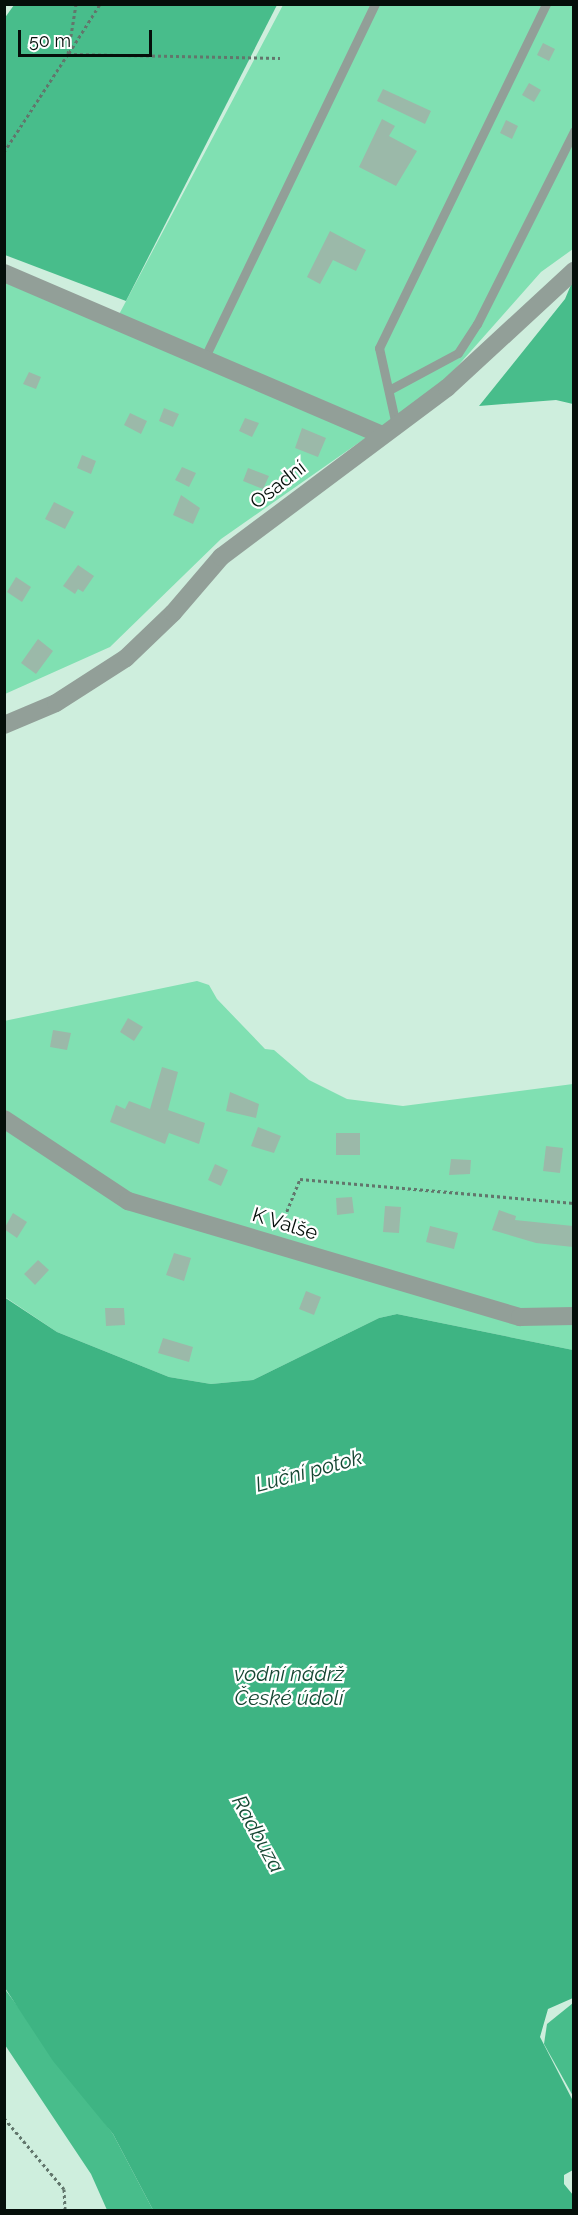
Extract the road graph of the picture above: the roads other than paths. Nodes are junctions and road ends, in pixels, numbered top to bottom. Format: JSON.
{"nodes":[{"id":1,"x":375,"y":4,"type":"edge"},
{"id":2,"x":546,"y":4,"type":"edge"},
{"id":3,"x":573,"y":131,"type":"edge"},
{"id":4,"x":573,"y":271,"type":"edge"},
{"id":5,"x":4,"y":273,"type":"edge"},
{"id":6,"x":204,"y":359,"type":"junction"},
{"id":7,"x":389,"y":390,"type":"junction"},
{"id":8,"x":396,"y":425,"type":"junction"},
{"id":9,"x":380,"y":434,"type":"junction"},
{"id":10,"x":4,"y":725,"type":"edge"},
{"id":11,"x":4,"y":1119,"type":"edge"},
{"id":12,"x":573,"y":1316,"type":"edge"}],
"edges":[{"from":1,"to":6,"type":"lane"},
{"from":2,"to":7,"type":"lane"},
{"from":3,"to":7,"type":"lane"},
{"from":4,"to":8,"type":"street","name":"Osadní"},
{"from":5,"to":6,"type":"street"},
{"from":6,"to":9,"type":"street"},
{"from":7,"to":8,"type":"lane"},
{"from":8,"to":9,"type":"street","name":"Osadní"},
{"from":9,"to":10,"type":"street","name":"Osadní"},
{"from":11,"to":12,"type":"street","name":"K Valše"}]}
